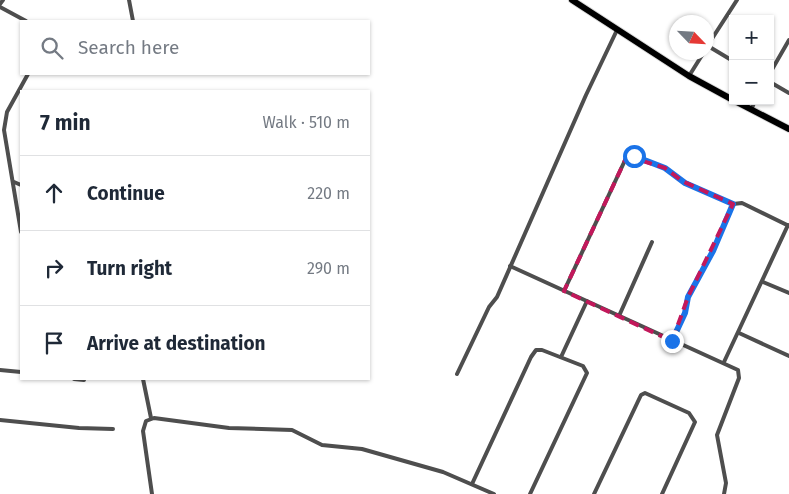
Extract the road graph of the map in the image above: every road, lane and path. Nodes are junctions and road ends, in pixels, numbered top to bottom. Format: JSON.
{"nodes":[{"id":1,"x":3,"y":0,"type":"edge"},
{"id":2,"x":129,"y":0,"type":"edge"},
{"id":3,"x":572,"y":0,"type":"edge"},
{"id":4,"x":737,"y":0,"type":"edge"},
{"id":5,"x":0,"y":6,"type":"edge"},
{"id":6,"x":24,"y":20,"type":"edge"},
{"id":7,"x":133,"y":20,"type":"edge"},
{"id":8,"x":617,"y":30,"type":"junction"},
{"id":9,"x":714,"y":36,"type":"edge"},
{"id":10,"x":789,"y":40,"type":"edge"},
{"id":11,"x":714,"y":51,"type":"edge"},
{"id":12,"x":699,"y":60,"type":"edge"},
{"id":13,"x":731,"y":60,"type":"edge"},
{"id":14,"x":774,"y":66,"type":"edge"},
{"id":15,"x":27,"y":75,"type":"edge"},
{"id":16,"x":689,"y":76,"type":"junction"},
{"id":17,"x":774,"y":84,"type":"edge"},
{"id":18,"x":789,"y":93,"type":"edge"},
{"id":19,"x":729,"y":98,"type":"edge"},
{"id":20,"x":742,"y":105,"type":"edge"},
{"id":21,"x":753,"y":105,"type":"edge"},
{"id":22,"x":751,"y":110,"type":"junction"},
{"id":23,"x":789,"y":129,"type":"edge"},
{"id":24,"x":14,"y":182,"type":"junction"},
{"id":25,"x":20,"y":185,"type":"edge"},
{"id":26,"x":733,"y":204,"type":"junction"},
{"id":27,"x":20,"y":225,"type":"edge"},
{"id":28,"x":788,"y":226,"type":"edge"},
{"id":29,"x":652,"y":242,"type":"dead end"},
{"id":30,"x":510,"y":266,"type":"junction"},
{"id":31,"x":763,"y":282,"type":"junction"},
{"id":32,"x":564,"y":291,"type":"junction"},
{"id":33,"x":789,"y":293,"type":"edge"},
{"id":34,"x":587,"y":301,"type":"junction"},
{"id":35,"x":619,"y":316,"type":"junction"},
{"id":36,"x":739,"y":333,"type":"junction"},
{"id":37,"x":672,"y":341,"type":"junction"},
{"id":38,"x":561,"y":356,"type":"junction"},
{"id":39,"x":789,"y":356,"type":"edge"},
{"id":40,"x":724,"y":362,"type":"junction"},
{"id":41,"x":0,"y":370,"type":"edge"},
{"id":42,"x":20,"y":372,"type":"edge"},
{"id":43,"x":457,"y":374,"type":"dead end"},
{"id":44,"x":143,"y":380,"type":"edge"},
{"id":45,"x":151,"y":418,"type":"junction"},
{"id":46,"x":0,"y":420,"type":"edge"},
{"id":47,"x":113,"y":429,"type":"dead end"},
{"id":48,"x":472,"y":484,"type":"junction"},
{"id":49,"x":152,"y":494,"type":"edge"},
{"id":50,"x":494,"y":494,"type":"edge"},
{"id":51,"x":530,"y":494,"type":"edge"},
{"id":52,"x":594,"y":494,"type":"edge"},
{"id":53,"x":662,"y":494,"type":"edge"},
{"id":54,"x":724,"y":494,"type":"edge"}],
"edges":[{"from":1,"to":5,"type":"street"},
{"from":2,"to":7,"type":"street"},
{"from":3,"to":8,"type":"main road"},
{"from":4,"to":9,"type":"street"},
{"from":5,"to":6,"type":"street"},
{"from":8,"to":16,"type":"main road"},
{"from":8,"to":30,"type":"street"},
{"from":10,"to":14,"type":"street"},
{"from":11,"to":13,"type":"street"},
{"from":12,"to":16,"type":"street"},
{"from":15,"to":24,"type":"street"},
{"from":16,"to":19,"type":"main road"},
{"from":17,"to":18,"type":"street"},
{"from":20,"to":22,"type":"main road"},
{"from":21,"to":22,"type":"street"},
{"from":22,"to":23,"type":"main road"},
{"from":24,"to":25,"type":"street"},
{"from":24,"to":27,"type":"street"},
{"from":26,"to":28,"type":"street"},
{"from":26,"to":32,"type":"street"},
{"from":26,"to":37,"type":"street"},
{"from":28,"to":31,"type":"street"},
{"from":29,"to":35,"type":"street"},
{"from":30,"to":32,"type":"street"},
{"from":30,"to":43,"type":"street"},
{"from":31,"to":33,"type":"street"},
{"from":31,"to":36,"type":"street"},
{"from":32,"to":34,"type":"street"},
{"from":34,"to":35,"type":"street"},
{"from":34,"to":38,"type":"street"},
{"from":35,"to":37,"type":"street"},
{"from":36,"to":39,"type":"street"},
{"from":36,"to":40,"type":"street"},
{"from":37,"to":40,"type":"street"},
{"from":38,"to":48,"type":"street"},
{"from":38,"to":51,"type":"street"},
{"from":40,"to":54,"type":"street"},
{"from":41,"to":42,"type":"street"},
{"from":44,"to":45,"type":"street"},
{"from":45,"to":48,"type":"street"},
{"from":45,"to":49,"type":"street"},
{"from":46,"to":47,"type":"street"},
{"from":48,"to":50,"type":"street"},
{"from":52,"to":53,"type":"street"}]}
